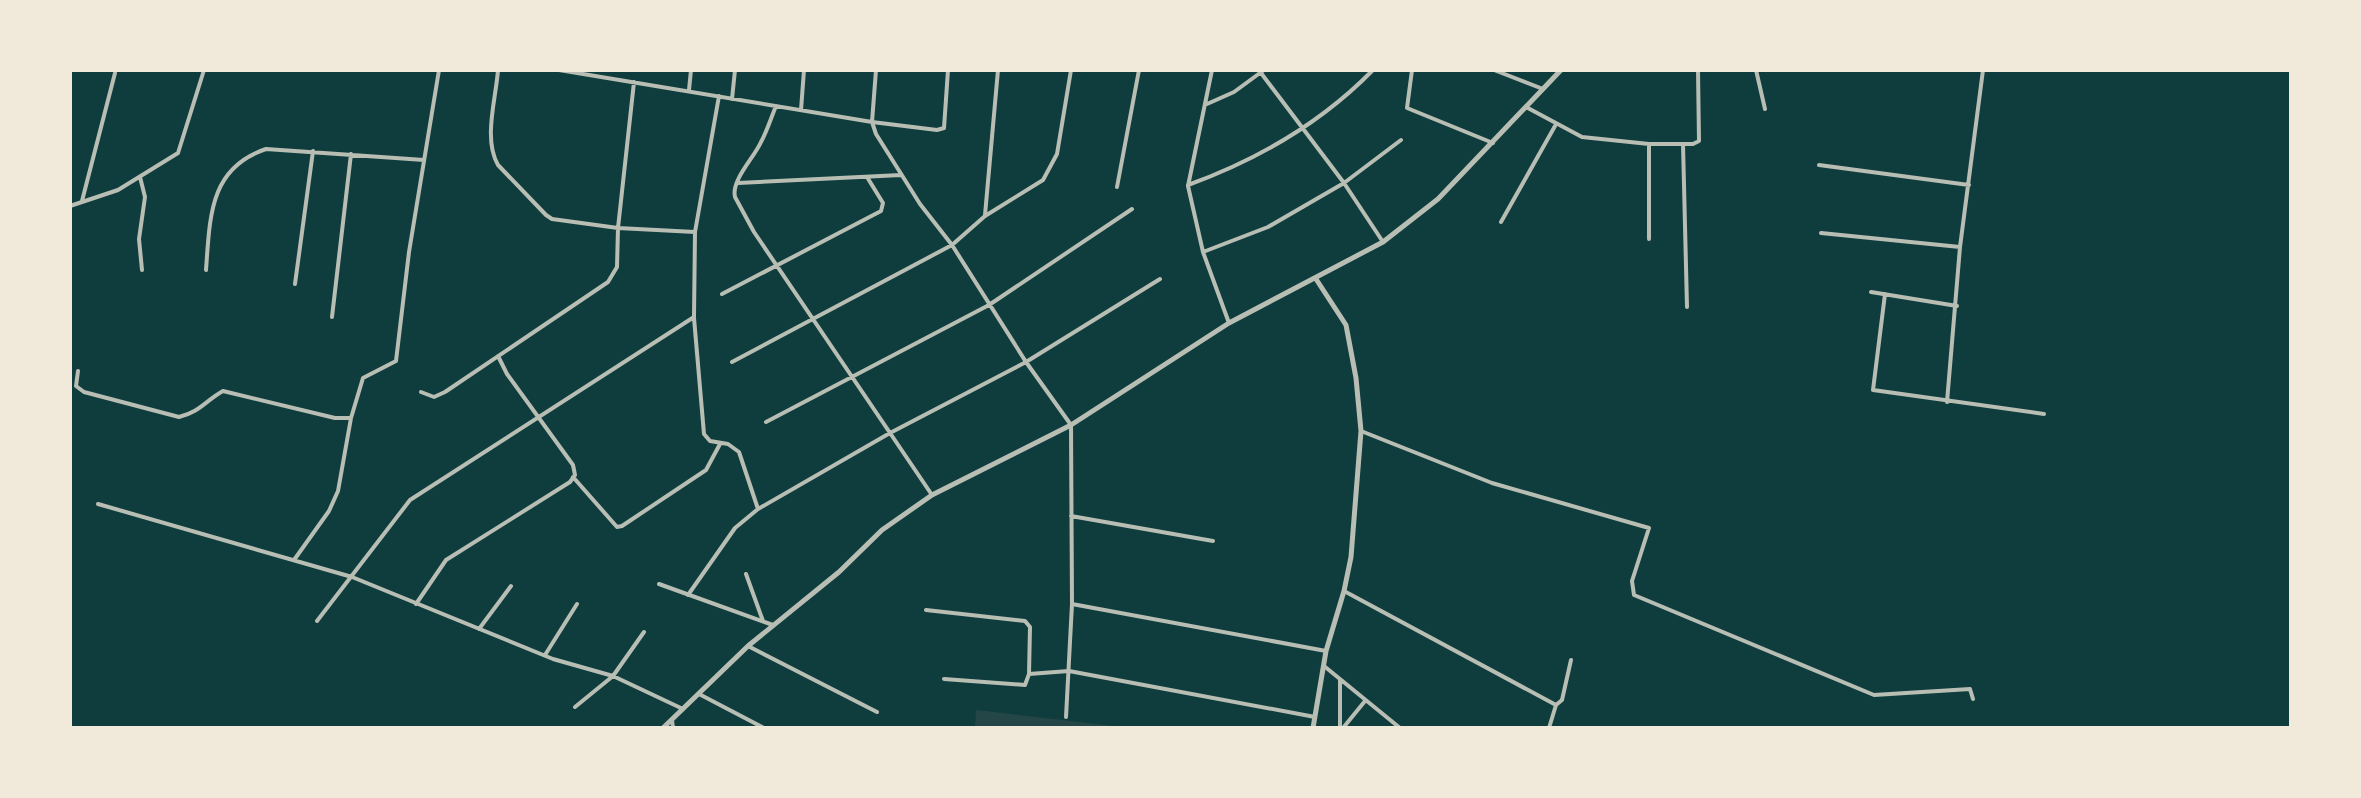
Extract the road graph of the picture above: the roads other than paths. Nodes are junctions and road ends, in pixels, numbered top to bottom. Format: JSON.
{"nodes":[{"id":1,"x":204,"y":70,"type":"edge"},
{"id":2,"x":439,"y":70,"type":"edge"},
{"id":3,"x":498,"y":70,"type":"edge"},
{"id":4,"x":559,"y":70,"type":"edge"},
{"id":5,"x":691,"y":70,"type":"edge"},
{"id":6,"x":735,"y":70,"type":"edge"},
{"id":7,"x":804,"y":70,"type":"edge"},
{"id":8,"x":876,"y":70,"type":"edge"},
{"id":9,"x":948,"y":70,"type":"edge"},
{"id":10,"x":998,"y":70,"type":"edge"},
{"id":11,"x":1071,"y":70,"type":"edge"},
{"id":12,"x":1139,"y":70,"type":"edge"},
{"id":13,"x":1212,"y":70,"type":"edge"},
{"id":14,"x":1372,"y":70,"type":"edge"},
{"id":15,"x":1412,"y":70,"type":"edge"},
{"id":16,"x":1494,"y":70,"type":"edge"},
{"id":17,"x":1561,"y":70,"type":"edge"},
{"id":18,"x":1698,"y":70,"type":"edge"},
{"id":19,"x":1756,"y":70,"type":"edge"},
{"id":20,"x":1983,"y":70,"type":"edge"},
{"id":21,"x":1263,"y":72,"type":"edge"},
{"id":22,"x":115,"y":73,"type":"dead end"},
{"id":23,"x":634,"y":82,"type":"junction"},
{"id":24,"x":1544,"y":89,"type":"junction"},
{"id":25,"x":688,"y":90,"type":"junction"},
{"id":26,"x":719,"y":96,"type":"junction"},
{"id":27,"x":732,"y":99,"type":"junction"},
{"id":28,"x":1206,"y":105,"type":"junction"},
{"id":29,"x":776,"y":106,"type":"junction"},
{"id":30,"x":1526,"y":107,"type":"junction"},
{"id":31,"x":1765,"y":109,"type":"dead end"},
{"id":32,"x":801,"y":110,"type":"junction"},
{"id":33,"x":872,"y":122,"type":"junction"},
{"id":34,"x":1555,"y":126,"type":"junction"},
{"id":35,"x":1303,"y":128,"type":"junction"},
{"id":36,"x":1401,"y":140,"type":"dead end"},
{"id":37,"x":1494,"y":143,"type":"junction"},
{"id":38,"x":1649,"y":144,"type":"junction"},
{"id":39,"x":1683,"y":144,"type":"junction"},
{"id":40,"x":314,"y":151,"type":"junction"},
{"id":41,"x":351,"y":154,"type":"junction"},
{"id":42,"x":424,"y":160,"type":"junction"},
{"id":43,"x":1819,"y":165,"type":"dead end"},
{"id":44,"x":901,"y":175,"type":"junction"},
{"id":45,"x":140,"y":177,"type":"junction"},
{"id":46,"x":867,"y":177,"type":"junction"},
{"id":47,"x":737,"y":183,"type":"junction"},
{"id":48,"x":1344,"y":183,"type":"junction"},
{"id":49,"x":1969,"y":185,"type":"junction"},
{"id":50,"x":1188,"y":186,"type":"junction"},
{"id":51,"x":1117,"y":187,"type":"dead end"},
{"id":52,"x":82,"y":202,"type":"junction"},
{"id":53,"x":70,"y":206,"type":"edge"},
{"id":54,"x":1132,"y":209,"type":"dead end"},
{"id":55,"x":985,"y":216,"type":"junction"},
{"id":56,"x":1501,"y":222,"type":"dead end"},
{"id":57,"x":618,"y":228,"type":"junction"},
{"id":58,"x":695,"y":232,"type":"junction"},
{"id":59,"x":1821,"y":233,"type":"dead end"},
{"id":60,"x":1649,"y":239,"type":"dead end"},
{"id":61,"x":1383,"y":242,"type":"junction"},
{"id":62,"x":952,"y":245,"type":"junction"},
{"id":63,"x":1960,"y":247,"type":"junction"},
{"id":64,"x":1203,"y":252,"type":"junction"},
{"id":65,"x":777,"y":265,"type":"junction"},
{"id":66,"x":142,"y":270,"type":"dead end"},
{"id":67,"x":206,"y":270,"type":"dead end"},
{"id":68,"x":1160,"y":279,"type":"dead end"},
{"id":69,"x":1316,"y":279,"type":"junction"},
{"id":70,"x":295,"y":284,"type":"dead end"},
{"id":71,"x":1871,"y":292,"type":"dead end"},
{"id":72,"x":722,"y":294,"type":"dead end"},
{"id":73,"x":1885,"y":294,"type":"junction"},
{"id":74,"x":989,"y":304,"type":"junction"},
{"id":75,"x":1957,"y":306,"type":"junction"},
{"id":76,"x":1687,"y":308,"type":"dead end"},
{"id":77,"x":332,"y":317,"type":"dead end"},
{"id":78,"x":694,"y":317,"type":"junction"},
{"id":79,"x":812,"y":317,"type":"junction"},
{"id":80,"x":1229,"y":323,"type":"junction"},
{"id":81,"x":498,"y":356,"type":"junction"},
{"id":82,"x":1026,"y":362,"type":"junction"},
{"id":83,"x":732,"y":363,"type":"dead end"},
{"id":84,"x":78,"y":371,"type":"dead end"},
{"id":85,"x":852,"y":377,"type":"junction"},
{"id":86,"x":421,"y":392,"type":"dead end"},
{"id":87,"x":1947,"y":402,"type":"junction"},
{"id":88,"x":2044,"y":414,"type":"dead end"},
{"id":89,"x":537,"y":416,"type":"junction"},
{"id":90,"x":351,"y":418,"type":"junction"},
{"id":91,"x":766,"y":422,"type":"dead end"},
{"id":92,"x":1071,"y":425,"type":"junction"},
{"id":93,"x":1361,"y":431,"type":"junction"},
{"id":94,"x":890,"y":433,"type":"junction"},
{"id":95,"x":720,"y":444,"type":"junction"},
{"id":96,"x":573,"y":477,"type":"junction"},
{"id":97,"x":932,"y":495,"type":"junction"},
{"id":98,"x":98,"y":504,"type":"dead end"},
{"id":99,"x":758,"y":509,"type":"junction"},
{"id":100,"x":1071,"y":516,"type":"junction"},
{"id":101,"x":1213,"y":541,"type":"dead end"},
{"id":102,"x":294,"y":560,"type":"junction"},
{"id":103,"x":746,"y":574,"type":"dead end"},
{"id":104,"x":352,"y":577,"type":"junction"},
{"id":105,"x":659,"y":584,"type":"dead end"},
{"id":106,"x":511,"y":586,"type":"dead end"},
{"id":107,"x":1344,"y":591,"type":"junction"},
{"id":108,"x":688,"y":595,"type":"junction"},
{"id":109,"x":416,"y":604,"type":"junction"},
{"id":110,"x":577,"y":604,"type":"dead end"},
{"id":111,"x":1072,"y":604,"type":"junction"},
{"id":112,"x":926,"y":610,"type":"dead end"},
{"id":113,"x":316,"y":621,"type":"dead end"},
{"id":114,"x":763,"y":621,"type":"junction"},
{"id":115,"x":773,"y":625,"type":"junction"},
{"id":116,"x":479,"y":629,"type":"junction"},
{"id":117,"x":644,"y":632,"type":"dead end"},
{"id":118,"x":748,"y":646,"type":"junction"},
{"id":119,"x":1326,"y":651,"type":"junction"},
{"id":120,"x":545,"y":655,"type":"junction"},
{"id":121,"x":1571,"y":660,"type":"dead end"},
{"id":122,"x":1323,"y":665,"type":"junction"},
{"id":123,"x":1069,"y":671,"type":"junction"},
{"id":124,"x":1029,"y":674,"type":"junction"},
{"id":125,"x":612,"y":676,"type":"junction"},
{"id":126,"x":944,"y":679,"type":"dead end"},
{"id":127,"x":1340,"y":680,"type":"junction"},
{"id":128,"x":699,"y":694,"type":"junction"},
{"id":129,"x":1974,"y":699,"type":"dead end"},
{"id":130,"x":1365,"y":701,"type":"junction"},
{"id":131,"x":1556,"y":705,"type":"junction"},
{"id":132,"x":575,"y":707,"type":"dead end"},
{"id":133,"x":684,"y":709,"type":"junction"},
{"id":134,"x":877,"y":712,"type":"dead end"},
{"id":135,"x":1066,"y":717,"type":"dead end"},
{"id":136,"x":1314,"y":717,"type":"junction"},
{"id":137,"x":672,"y":720,"type":"junction"},
{"id":138,"x":663,"y":728,"type":"edge"},
{"id":139,"x":673,"y":728,"type":"edge"},
{"id":140,"x":764,"y":728,"type":"edge"},
{"id":141,"x":1312,"y":728,"type":"edge"},
{"id":142,"x":1342,"y":728,"type":"edge"},
{"id":143,"x":1400,"y":728,"type":"edge"},
{"id":144,"x":1549,"y":728,"type":"edge"}],
"edges":[{"from":1,"to":45,"type":"street"},
{"from":2,"to":42,"type":"street"},
{"from":3,"to":57,"type":"street"},
{"from":4,"to":23,"type":"street"},
{"from":5,"to":25,"type":"street"},
{"from":6,"to":27,"type":"street"},
{"from":7,"to":32,"type":"street"},
{"from":8,"to":33,"type":"street"},
{"from":9,"to":33,"type":"street"},
{"from":10,"to":55,"type":"street"},
{"from":11,"to":55,"type":"street"},
{"from":12,"to":51,"type":"street"},
{"from":13,"to":28,"type":"street"},
{"from":14,"to":35,"type":"street"},
{"from":15,"to":37,"type":"street"},
{"from":16,"to":24,"type":"street"},
{"from":17,"to":24,"type":"street"},
{"from":18,"to":39,"type":"street"},
{"from":19,"to":31,"type":"street"},
{"from":20,"to":49,"type":"street"},
{"from":21,"to":28,"type":"street"},
{"from":21,"to":35,"type":"street"},
{"from":22,"to":52,"type":"street"},
{"from":23,"to":25,"type":"street"},
{"from":23,"to":57,"type":"street"},
{"from":24,"to":30,"type":"street"},
{"from":25,"to":26,"type":"street"},
{"from":26,"to":27,"type":"street"},
{"from":26,"to":58,"type":"street"},
{"from":27,"to":29,"type":"street"},
{"from":28,"to":50,"type":"street"},
{"from":29,"to":32,"type":"street"},
{"from":29,"to":47,"type":"street"},
{"from":30,"to":34,"type":"street"},
{"from":30,"to":37,"type":"street"},
{"from":32,"to":33,"type":"street"},
{"from":33,"to":44,"type":"street"},
{"from":34,"to":38,"type":"street"},
{"from":34,"to":56,"type":"street"},
{"from":35,"to":48,"type":"street"},
{"from":35,"to":50,"type":"street"},
{"from":36,"to":48,"type":"street"},
{"from":37,"to":61,"type":"street"},
{"from":38,"to":39,"type":"street"},
{"from":38,"to":60,"type":"street"},
{"from":39,"to":76,"type":"street"},
{"from":40,"to":41,"type":"street"},
{"from":40,"to":67,"type":"street"},
{"from":40,"to":70,"type":"street"},
{"from":41,"to":42,"type":"street"},
{"from":41,"to":77,"type":"street"},
{"from":42,"to":90,"type":"street"},
{"from":43,"to":49,"type":"street"},
{"from":44,"to":46,"type":"street"},
{"from":44,"to":62,"type":"street"},
{"from":45,"to":52,"type":"street"},
{"from":45,"to":66,"type":"street"},
{"from":46,"to":47,"type":"street"},
{"from":46,"to":65,"type":"street"},
{"from":47,"to":65,"type":"street"},
{"from":48,"to":61,"type":"street"},
{"from":48,"to":64,"type":"street"},
{"from":49,"to":63,"type":"street"},
{"from":50,"to":64,"type":"street"},
{"from":52,"to":53,"type":"street"},
{"from":54,"to":74,"type":"street"},
{"from":55,"to":62,"type":"street"},
{"from":57,"to":58,"type":"street"},
{"from":57,"to":81,"type":"street"},
{"from":58,"to":78,"type":"street"},
{"from":59,"to":63,"type":"street"},
{"from":61,"to":69,"type":"street"},
{"from":62,"to":74,"type":"street"},
{"from":62,"to":79,"type":"street"},
{"from":63,"to":75,"type":"street"},
{"from":64,"to":80,"type":"street"},
{"from":65,"to":72,"type":"street"},
{"from":65,"to":79,"type":"street"},
{"from":68,"to":82,"type":"street"},
{"from":69,"to":80,"type":"street"},
{"from":69,"to":93,"type":"street"},
{"from":71,"to":73,"type":"street"},
{"from":73,"to":75,"type":"street"},
{"from":73,"to":87,"type":"street"},
{"from":74,"to":82,"type":"street"},
{"from":74,"to":85,"type":"street"},
{"from":75,"to":87,"type":"street"},
{"from":78,"to":89,"type":"street"},
{"from":78,"to":95,"type":"street"},
{"from":79,"to":83,"type":"street"},
{"from":79,"to":85,"type":"street"},
{"from":80,"to":92,"type":"street"},
{"from":81,"to":86,"type":"street"},
{"from":81,"to":89,"type":"street"},
{"from":82,"to":92,"type":"street"},
{"from":82,"to":94,"type":"street"},
{"from":84,"to":90,"type":"street"},
{"from":85,"to":91,"type":"street"},
{"from":85,"to":94,"type":"street"},
{"from":87,"to":88,"type":"street"},
{"from":89,"to":96,"type":"street"},
{"from":89,"to":104,"type":"street"},
{"from":90,"to":102,"type":"street"},
{"from":92,"to":97,"type":"street"},
{"from":92,"to":100,"type":"street"},
{"from":93,"to":107,"type":"street"},
{"from":93,"to":129,"type":"street"},
{"from":94,"to":97,"type":"street"},
{"from":94,"to":99,"type":"street"},
{"from":95,"to":96,"type":"street"},
{"from":95,"to":99,"type":"street"},
{"from":96,"to":109,"type":"street"},
{"from":97,"to":115,"type":"street"},
{"from":98,"to":102,"type":"street"},
{"from":99,"to":108,"type":"street"},
{"from":100,"to":101,"type":"street"},
{"from":100,"to":111,"type":"street"},
{"from":102,"to":104,"type":"street"},
{"from":103,"to":114,"type":"street"},
{"from":104,"to":109,"type":"street"},
{"from":104,"to":113,"type":"street"},
{"from":105,"to":108,"type":"street"},
{"from":106,"to":116,"type":"street"},
{"from":107,"to":119,"type":"street"},
{"from":107,"to":131,"type":"street"},
{"from":108,"to":114,"type":"street"},
{"from":109,"to":116,"type":"street"},
{"from":110,"to":120,"type":"street"},
{"from":111,"to":119,"type":"street"},
{"from":111,"to":123,"type":"street"},
{"from":112,"to":124,"type":"street"},
{"from":114,"to":115,"type":"street"},
{"from":115,"to":118,"type":"street"},
{"from":116,"to":120,"type":"street"},
{"from":117,"to":125,"type":"street"},
{"from":118,"to":128,"type":"street"},
{"from":118,"to":134,"type":"street"},
{"from":119,"to":122,"type":"street"},
{"from":120,"to":125,"type":"street"},
{"from":121,"to":131,"type":"street"},
{"from":122,"to":127,"type":"street"},
{"from":122,"to":136,"type":"street"},
{"from":123,"to":124,"type":"street"},
{"from":123,"to":135,"type":"street"},
{"from":123,"to":136,"type":"street"},
{"from":124,"to":126,"type":"street"},
{"from":125,"to":132,"type":"street"},
{"from":125,"to":133,"type":"street"},
{"from":127,"to":130,"type":"street"},
{"from":127,"to":142,"type":"street"},
{"from":128,"to":133,"type":"street"},
{"from":128,"to":140,"type":"street"},
{"from":130,"to":142,"type":"street"},
{"from":130,"to":143,"type":"street"},
{"from":131,"to":144,"type":"street"},
{"from":133,"to":137,"type":"street"},
{"from":136,"to":141,"type":"street"},
{"from":137,"to":138,"type":"street"},
{"from":137,"to":139,"type":"street"}]}
